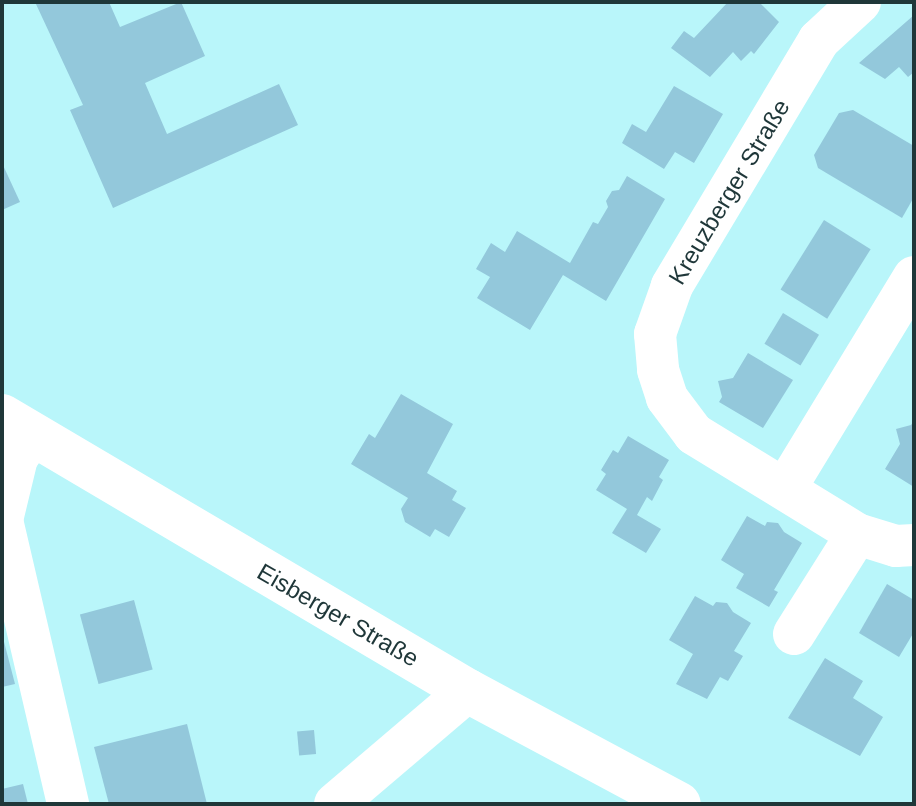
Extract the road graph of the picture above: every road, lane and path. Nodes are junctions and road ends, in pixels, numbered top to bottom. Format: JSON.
{"nodes":[{"id":1,"x":860,"y":2,"type":"edge"},
{"id":2,"x":914,"y":277,"type":"edge"},
{"id":3,"x":18,"y":425,"type":"edge"},
{"id":4,"x":785,"y":489,"type":"junction"},
{"id":5,"x":857,"y":534,"type":"junction"},
{"id":6,"x":914,"y":545,"type":"edge"},
{"id":7,"x":794,"y":634,"type":"dead end"},
{"id":8,"x":468,"y":691,"type":"junction"},
{"id":9,"x":68,"y":804,"type":"edge"},
{"id":10,"x":335,"y":804,"type":"edge"},
{"id":11,"x":679,"y":804,"type":"edge"}],
"edges":[{"from":1,"to":4,"type":"street","name":"Kreuzberger Straße"},
{"from":2,"to":4,"type":"street"},
{"from":3,"to":8,"type":"main road","name":"Eisberger Straße"},
{"from":3,"to":9,"type":"street"},
{"from":4,"to":5,"type":"street","name":"Kreuzberger Straße"},
{"from":5,"to":6,"type":"street","name":"Kreuzberger Straße"},
{"from":5,"to":7,"type":"street"},
{"from":8,"to":10,"type":"street"},
{"from":8,"to":11,"type":"main road","name":"Eisberger Straße"}]}
